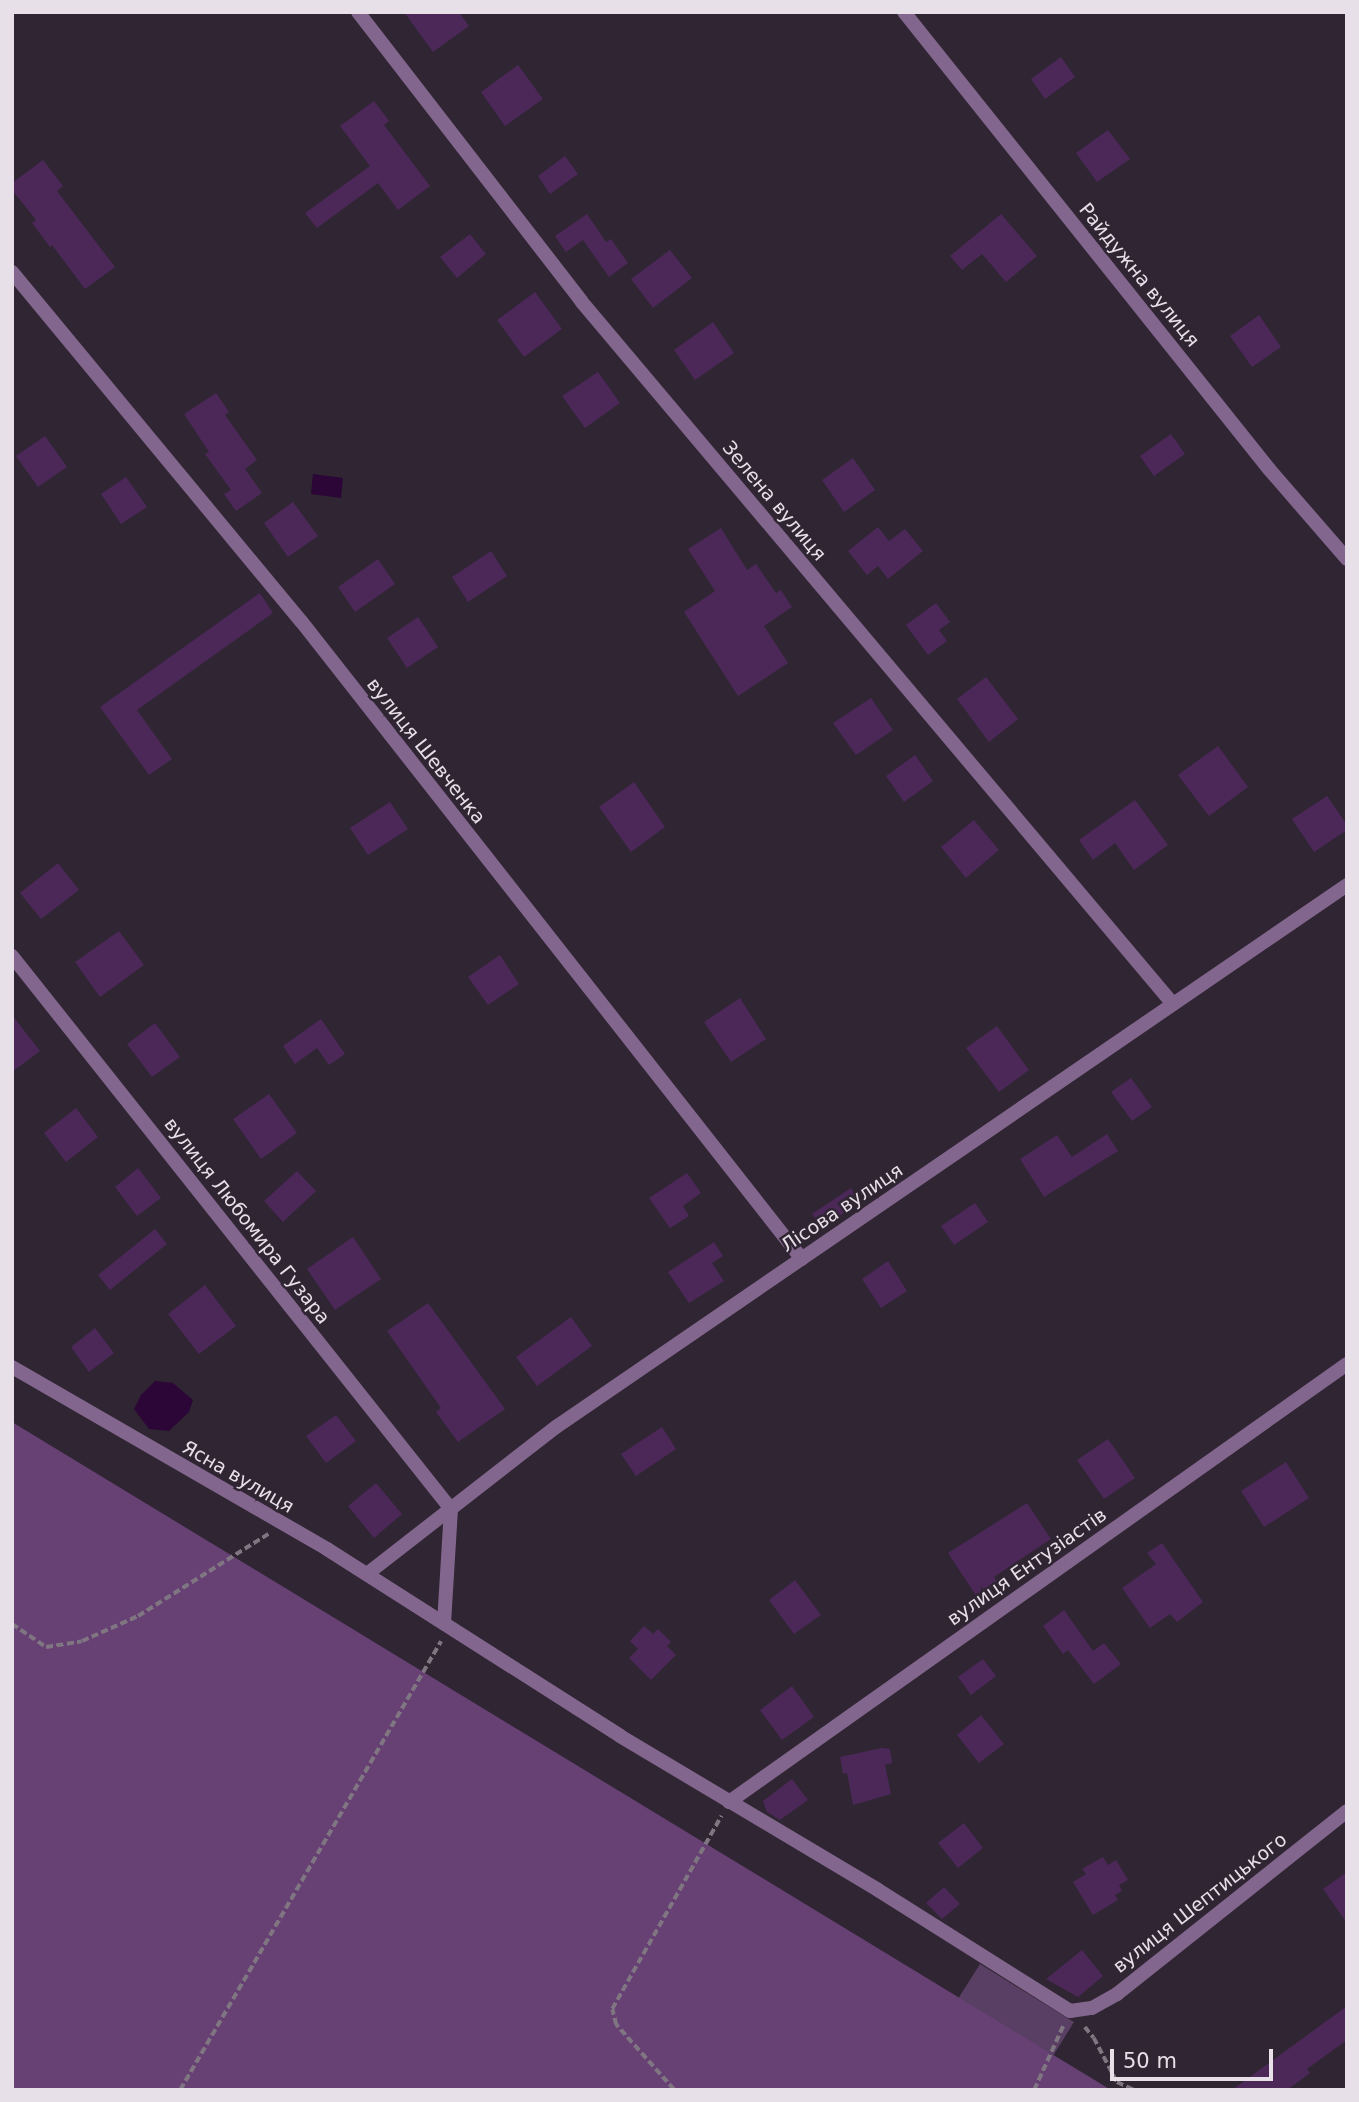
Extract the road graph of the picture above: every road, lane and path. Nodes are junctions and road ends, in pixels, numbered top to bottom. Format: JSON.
{"nodes":[{"id":1,"x":358,"y":12,"type":"edge"},
{"id":2,"x":904,"y":12,"type":"edge"},
{"id":3,"x":12,"y":272,"type":"edge"},
{"id":4,"x":1347,"y":559,"type":"edge"},
{"id":5,"x":1347,"y":885,"type":"edge"},
{"id":6,"x":12,"y":956,"type":"edge"},
{"id":7,"x":1172,"y":1004,"type":"junction"},
{"id":8,"x":802,"y":1259,"type":"junction"},
{"id":9,"x":1347,"y":1364,"type":"edge"},
{"id":10,"x":12,"y":1367,"type":"edge"},
{"id":11,"x":451,"y":1509,"type":"junction"},
{"id":12,"x":282,"y":1526,"type":"junction"},
{"id":13,"x":367,"y":1574,"type":"junction"},
{"id":14,"x":444,"y":1622,"type":"junction"},
{"id":15,"x":12,"y":1624,"type":"edge"},
{"id":16,"x":729,"y":1801,"type":"junction"},
{"id":17,"x":1347,"y":1811,"type":"edge"},
{"id":18,"x":1070,"y":2011,"type":"junction"},
{"id":19,"x":180,"y":2090,"type":"edge"},
{"id":20,"x":674,"y":2090,"type":"edge"},
{"id":21,"x":1034,"y":2090,"type":"edge"},
{"id":22,"x":1134,"y":2090,"type":"edge"}],
"edges":[{"from":1,"to":7,"type":"street","name":"Зелена вулиця"},
{"from":2,"to":4,"type":"street","name":"Райдужна вулиця"},
{"from":3,"to":8,"type":"street","name":"вулиця Шевченка"},
{"from":5,"to":7,"type":"street","name":"Лісова вулиця"},
{"from":6,"to":11,"type":"street","name":"вулиця Любомира Гузара"},
{"from":7,"to":8,"type":"street","name":"Лісова вулиця"},
{"from":8,"to":11,"type":"street","name":"Лісова вулиця"},
{"from":9,"to":16,"type":"street","name":"вулиця Ентузіастів"},
{"from":10,"to":12,"type":"street","name":"Ясна вулиця"},
{"from":11,"to":13,"type":"street","name":"Лісова вулиця"},
{"from":11,"to":14,"type":"street"},
{"from":12,"to":13,"type":"street","name":"Ясна вулиця"},
{"from":12,"to":15,"type":"path"},
{"from":13,"to":14,"type":"street","name":"Ясна вулиця"},
{"from":14,"to":16,"type":"street","name":"Ясна вулиця"},
{"from":14,"to":19,"type":"path"},
{"from":16,"to":18,"type":"street","name":"Ясна вулиця"},
{"from":16,"to":20,"type":"path"},
{"from":17,"to":18,"type":"street","name":"вулиця Шептицького"},
{"from":18,"to":21,"type":"path"},
{"from":18,"to":22,"type":"path"}]}
